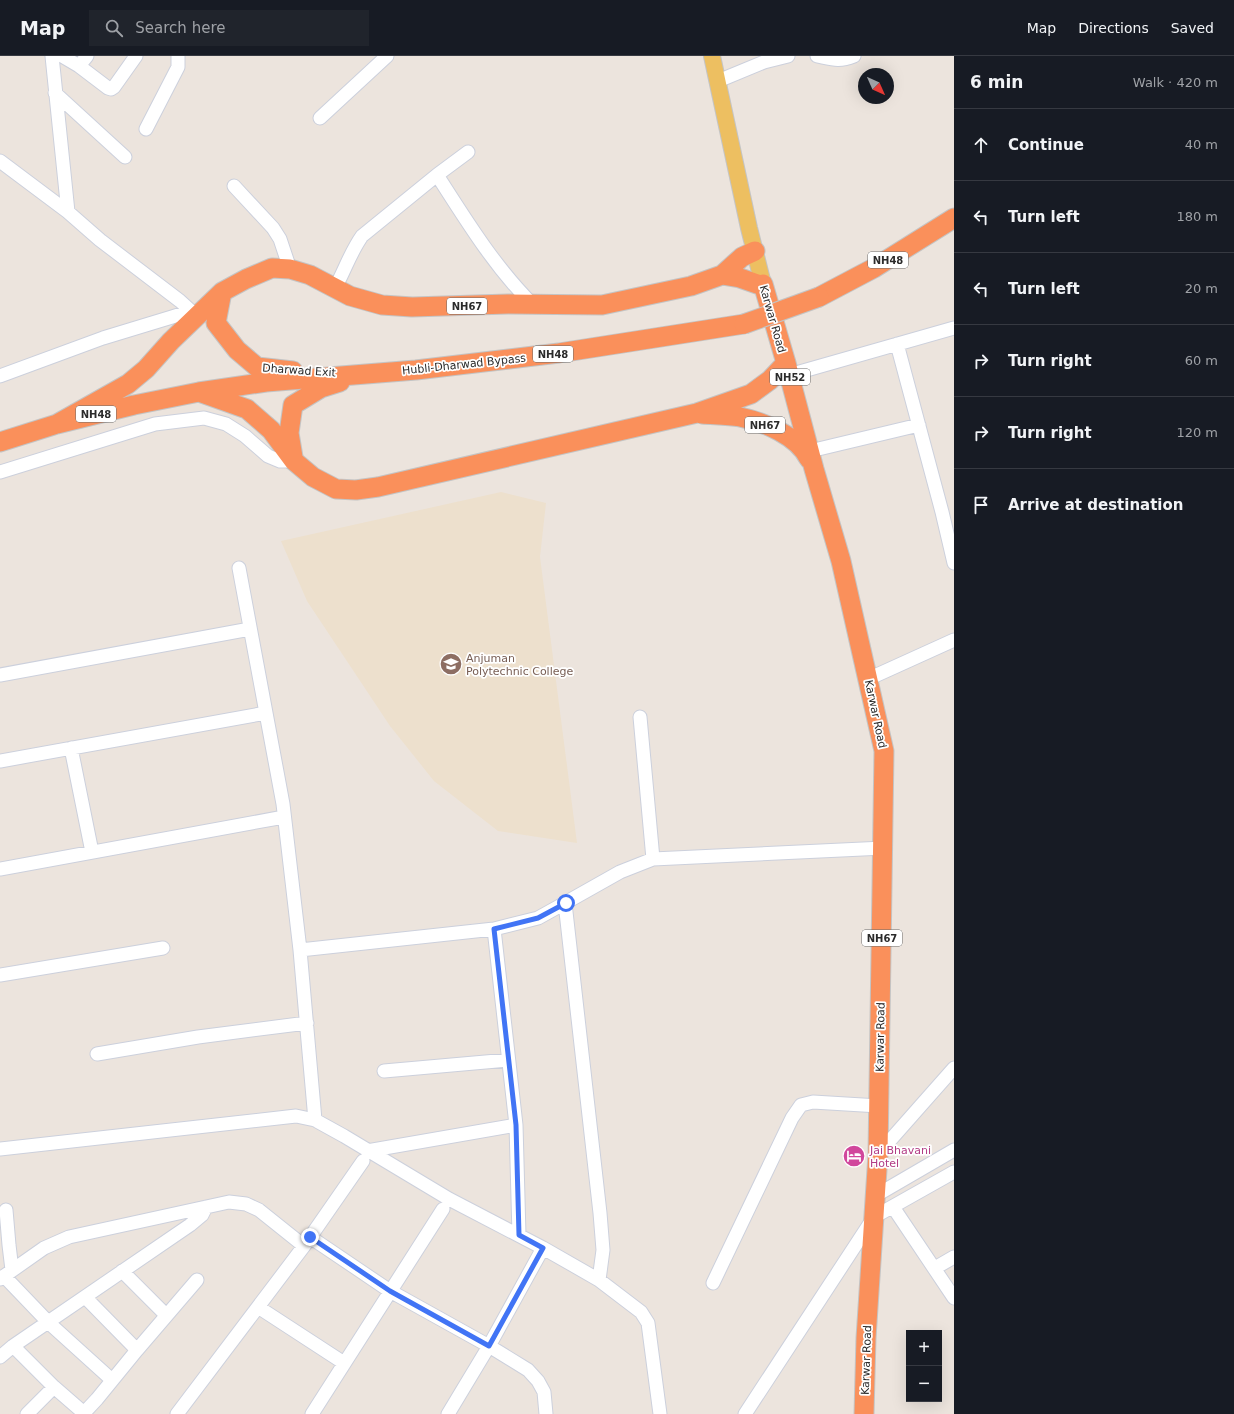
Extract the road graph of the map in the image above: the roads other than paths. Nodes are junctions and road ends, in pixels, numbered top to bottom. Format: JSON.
{"nodes":[{"id":1,"x":52,"y":56,"type":"edge"},
{"id":2,"x":62,"y":56,"type":"edge"},
{"id":3,"x":136,"y":56,"type":"edge"},
{"id":4,"x":178,"y":56,"type":"edge"},
{"id":5,"x":387,"y":56,"type":"edge"},
{"id":6,"x":712,"y":56,"type":"edge"},
{"id":7,"x":788,"y":56,"type":"edge"},
{"id":8,"x":817,"y":56,"type":"edge"},
{"id":9,"x":854,"y":56,"type":"edge"},
{"id":10,"x":83,"y":61,"type":"edge"},
{"id":11,"x":718,"y":81,"type":"junction"},
{"id":12,"x":55,"y":93,"type":"junction"},
{"id":13,"x":320,"y":118,"type":"dead end"},
{"id":14,"x":146,"y":128,"type":"dead end"},
{"id":15,"x":468,"y":152,"type":"dead end"},
{"id":16,"x":125,"y":157,"type":"dead end"},
{"id":17,"x":0,"y":161,"type":"edge"},
{"id":18,"x":437,"y":175,"type":"junction"},
{"id":19,"x":234,"y":186,"type":"dead end"},
{"id":20,"x":68,"y":212,"type":"junction"},
{"id":21,"x":954,"y":218,"type":"edge"},
{"id":22,"x":754,"y":250,"type":"junction"},
{"id":23,"x":290,"y":268,"type":"junction"},
{"id":24,"x":722,"y":275,"type":"junction"},
{"id":25,"x":763,"y":284,"type":"junction"},
{"id":26,"x":335,"y":288,"type":"junction"},
{"id":27,"x":222,"y":292,"type":"junction"},
{"id":28,"x":532,"y":304,"type":"junction"},
{"id":29,"x":195,"y":312,"type":"junction"},
{"id":30,"x":954,"y":328,"type":"edge"},
{"id":31,"x":897,"y":344,"type":"junction"},
{"id":32,"x":788,"y":369,"type":"junction"},
{"id":33,"x":360,"y":375,"type":"junction"},
{"id":34,"x":0,"y":376,"type":"edge"},
{"id":35,"x":199,"y":392,"type":"junction"},
{"id":36,"x":698,"y":413,"type":"junction"},
{"id":37,"x":57,"y":424,"type":"junction"},
{"id":38,"x":919,"y":425,"type":"junction"},
{"id":39,"x":0,"y":442,"type":"edge"},
{"id":40,"x":810,"y":451,"type":"junction"},
{"id":41,"x":294,"y":461,"type":"junction"},
{"id":42,"x":814,"y":470,"type":"junction"},
{"id":43,"x":0,"y":472,"type":"edge"},
{"id":44,"x":948,"y":510,"type":"edge"},
{"id":45,"x":954,"y":563,"type":"edge"},
{"id":46,"x":239,"y":568,"type":"dead end"},
{"id":47,"x":250,"y":629,"type":"junction"},
{"id":48,"x":954,"y":640,"type":"edge"},
{"id":49,"x":0,"y":674,"type":"edge"},
{"id":50,"x":868,"y":679,"type":"junction"},
{"id":51,"x":266,"y":713,"type":"junction"},
{"id":52,"x":640,"y":717,"type":"dead end"},
{"id":53,"x":71,"y":748,"type":"junction"},
{"id":54,"x":0,"y":761,"type":"edge"},
{"id":55,"x":284,"y":818,"type":"junction"},
{"id":56,"x":884,"y":848,"type":"junction"},
{"id":57,"x":92,"y":852,"type":"junction"},
{"id":58,"x":654,"y":859,"type":"junction"},
{"id":59,"x":0,"y":869,"type":"edge"},
{"id":60,"x":566,"y":903,"type":"junction"},
{"id":61,"x":494,"y":929,"type":"junction"},
{"id":62,"x":162,"y":948,"type":"dead end"},
{"id":63,"x":300,"y":950,"type":"junction"},
{"id":64,"x":0,"y":974,"type":"edge"},
{"id":65,"x":307,"y":1023,"type":"junction"},
{"id":66,"x":97,"y":1054,"type":"dead end"},
{"id":67,"x":508,"y":1060,"type":"junction"},
{"id":68,"x":954,"y":1068,"type":"edge"},
{"id":69,"x":384,"y":1071,"type":"dead end"},
{"id":70,"x":879,"y":1106,"type":"junction"},
{"id":71,"x":315,"y":1120,"type":"junction"},
{"id":72,"x":516,"y":1125,"type":"junction"},
{"id":73,"x":0,"y":1149,"type":"edge"},
{"id":74,"x":954,"y":1150,"type":"edge"},
{"id":75,"x":878,"y":1154,"type":"junction"},
{"id":76,"x":365,"y":1156,"type":"junction"},
{"id":77,"x":954,"y":1172,"type":"edge"},
{"id":78,"x":875,"y":1196,"type":"junction"},
{"id":79,"x":206,"y":1207,"type":"junction"},
{"id":80,"x":893,"y":1207,"type":"junction"},
{"id":81,"x":443,"y":1209,"type":"dead end"},
{"id":82,"x":6,"y":1210,"type":"dead end"},
{"id":83,"x":874,"y":1217,"type":"junction"},
{"id":84,"x":519,"y":1235,"type":"junction"},
{"id":85,"x":307,"y":1242,"type":"junction"},
{"id":86,"x":543,"y":1248,"type":"junction"},
{"id":87,"x":954,"y":1257,"type":"edge"},
{"id":88,"x":935,"y":1268,"type":"junction"},
{"id":89,"x":122,"y":1271,"type":"junction"},
{"id":90,"x":5,"y":1275,"type":"edge"},
{"id":91,"x":197,"y":1280,"type":"dead end"},
{"id":92,"x":599,"y":1280,"type":"junction"},
{"id":93,"x":713,"y":1283,"type":"dead end"},
{"id":94,"x":390,"y":1291,"type":"junction"},
{"id":95,"x":85,"y":1297,"type":"junction"},
{"id":96,"x":954,"y":1298,"type":"edge"},
{"id":97,"x":258,"y":1307,"type":"junction"},
{"id":98,"x":166,"y":1315,"type":"junction"},
{"id":99,"x":49,"y":1323,"type":"junction"},
{"id":100,"x":13,"y":1346,"type":"junction"},
{"id":101,"x":489,"y":1346,"type":"junction"},
{"id":102,"x":137,"y":1350,"type":"junction"},
{"id":103,"x":0,"y":1357,"type":"edge"},
{"id":104,"x":344,"y":1363,"type":"junction"},
{"id":105,"x":112,"y":1380,"type":"junction"},
{"id":106,"x":54,"y":1386,"type":"junction"},
{"id":107,"x":27,"y":1414,"type":"edge"},
{"id":108,"x":84,"y":1414,"type":"edge"},
{"id":109,"x":178,"y":1414,"type":"edge"},
{"id":110,"x":312,"y":1414,"type":"edge"},
{"id":111,"x":448,"y":1414,"type":"edge"},
{"id":112,"x":546,"y":1414,"type":"edge"},
{"id":113,"x":660,"y":1414,"type":"edge"},
{"id":114,"x":745,"y":1414,"type":"edge"},
{"id":115,"x":864,"y":1414,"type":"edge"}],
"edges":[{"from":1,"to":12,"type":"street"},
{"from":2,"to":10,"type":"street"},
{"from":3,"to":10,"type":"street"},
{"from":4,"to":14,"type":"street"},
{"from":5,"to":13,"type":"street"},
{"from":6,"to":11,"type":"main road","name":"Karwar Road","number":"NH52"},
{"from":7,"to":11,"type":"street"},
{"from":8,"to":9,"type":"street"},
{"from":11,"to":22,"type":"main road","name":"Karwar Road","number":"NH52"},
{"from":12,"to":16,"type":"street"},
{"from":12,"to":20,"type":"street"},
{"from":15,"to":18,"type":"street"},
{"from":17,"to":20,"type":"street"},
{"from":18,"to":26,"type":"street"},
{"from":18,"to":28,"type":"street"},
{"from":19,"to":23,"type":"street"},
{"from":20,"to":29,"type":"street"},
{"from":21,"to":33,"type":"highway","name":"Hubli-Dharwad Bypass","number":"NH48","bridge":true},
{"from":22,"to":24,"type":"highway"},
{"from":22,"to":25,"type":"main road","name":"Karwar Road","number":"NH52"},
{"from":23,"to":26,"type":"highway","number":"NH67"},
{"from":23,"to":27,"type":"highway","number":"NH67"},
{"from":24,"to":25,"type":"highway","number":"NH67"},
{"from":24,"to":28,"type":"highway","number":"NH67"},
{"from":25,"to":32,"type":"highway","name":"Karwar Road","number":"NH52"},
{"from":26,"to":28,"type":"highway","number":"NH67"},
{"from":27,"to":29,"type":"highway"},
{"from":27,"to":33,"type":"highway","name":"Dharwad Exit"},
{"from":29,"to":34,"type":"street"},
{"from":29,"to":37,"type":"highway"},
{"from":30,"to":31,"type":"street"},
{"from":31,"to":32,"type":"street"},
{"from":31,"to":38,"type":"street"},
{"from":32,"to":36,"type":"highway"},
{"from":32,"to":40,"type":"highway","name":"Karwar Road","number":"NH52"},
{"from":33,"to":35,"type":"highway","name":"Hubli-Dharwad Bypass","number":"NH48"},
{"from":33,"to":41,"type":"highway"},
{"from":35,"to":37,"type":"highway","name":"Hubli-Dharwad Bypass","number":"NH48"},
{"from":35,"to":41,"type":"highway"},
{"from":36,"to":41,"type":"highway","number":"NH67"},
{"from":36,"to":42,"type":"highway","number":"NH67"},
{"from":37,"to":39,"type":"highway","name":"Hubli-Dharwad Bypass","number":"NH48"},
{"from":38,"to":40,"type":"street"},
{"from":38,"to":44,"type":"street"},
{"from":40,"to":42,"type":"highway","name":"Karwar Road","number":"NH52"},
{"from":41,"to":43,"type":"street"},
{"from":42,"to":50,"type":"highway","name":"Karwar Road","number":"NH67"},
{"from":44,"to":45,"type":"street"},
{"from":46,"to":47,"type":"street"},
{"from":47,"to":49,"type":"street"},
{"from":47,"to":51,"type":"street"},
{"from":48,"to":50,"type":"street"},
{"from":50,"to":56,"type":"highway","name":"Karwar Road","number":"NH67"},
{"from":51,"to":53,"type":"street"},
{"from":51,"to":55,"type":"street"},
{"from":52,"to":58,"type":"street"},
{"from":53,"to":54,"type":"street"},
{"from":53,"to":57,"type":"street"},
{"from":55,"to":57,"type":"street"},
{"from":55,"to":63,"type":"street"},
{"from":56,"to":58,"type":"street"},
{"from":56,"to":70,"type":"highway","name":"Karwar Road","number":"NH67"},
{"from":57,"to":59,"type":"street"},
{"from":58,"to":60,"type":"street"},
{"from":60,"to":61,"type":"street"},
{"from":60,"to":92,"type":"street"},
{"from":61,"to":63,"type":"street"},
{"from":61,"to":67,"type":"street"},
{"from":62,"to":64,"type":"street"},
{"from":63,"to":65,"type":"street"},
{"from":65,"to":66,"type":"street"},
{"from":65,"to":71,"type":"street"},
{"from":67,"to":69,"type":"street"},
{"from":67,"to":72,"type":"street"},
{"from":68,"to":75,"type":"street"},
{"from":70,"to":75,"type":"highway","name":"Karwar Road","number":"NH67"},
{"from":70,"to":93,"type":"street"},
{"from":71,"to":73,"type":"street"},
{"from":71,"to":76,"type":"street"},
{"from":72,"to":76,"type":"street"},
{"from":72,"to":84,"type":"street"},
{"from":74,"to":78,"type":"street"},
{"from":75,"to":78,"type":"highway","name":"Karwar Road","number":"NH67"},
{"from":76,"to":84,"type":"street"},
{"from":76,"to":85,"type":"street"},
{"from":77,"to":80,"type":"street"},
{"from":78,"to":83,"type":"highway","name":"Karwar Road","number":"NH67"},
{"from":79,"to":85,"type":"street"},
{"from":79,"to":89,"type":"street"},
{"from":79,"to":90,"type":"street"},
{"from":80,"to":83,"type":"street"},
{"from":80,"to":88,"type":"street"},
{"from":81,"to":94,"type":"street"},
{"from":82,"to":90,"type":"street"},
{"from":83,"to":114,"type":"street"},
{"from":83,"to":115,"type":"highway","name":"Karwar Road","number":"NH67"},
{"from":84,"to":86,"type":"street"},
{"from":85,"to":94,"type":"street"},
{"from":85,"to":97,"type":"street"},
{"from":86,"to":92,"type":"street"},
{"from":86,"to":101,"type":"street"},
{"from":87,"to":88,"type":"street"},
{"from":88,"to":96,"type":"street"},
{"from":89,"to":95,"type":"street"},
{"from":89,"to":98,"type":"street"},
{"from":90,"to":99,"type":"street"},
{"from":91,"to":98,"type":"street"},
{"from":92,"to":113,"type":"street"},
{"from":94,"to":101,"type":"street"},
{"from":94,"to":104,"type":"street"},
{"from":95,"to":99,"type":"street"},
{"from":95,"to":102,"type":"street"},
{"from":97,"to":104,"type":"street"},
{"from":97,"to":109,"type":"street"},
{"from":98,"to":102,"type":"street"},
{"from":99,"to":100,"type":"street"},
{"from":99,"to":105,"type":"street"},
{"from":100,"to":103,"type":"street"},
{"from":100,"to":106,"type":"street"},
{"from":101,"to":111,"type":"street"},
{"from":101,"to":112,"type":"street"},
{"from":102,"to":105,"type":"street"},
{"from":104,"to":110,"type":"street"},
{"from":105,"to":108,"type":"street"},
{"from":106,"to":107,"type":"street"},
{"from":106,"to":108,"type":"street"}]}
